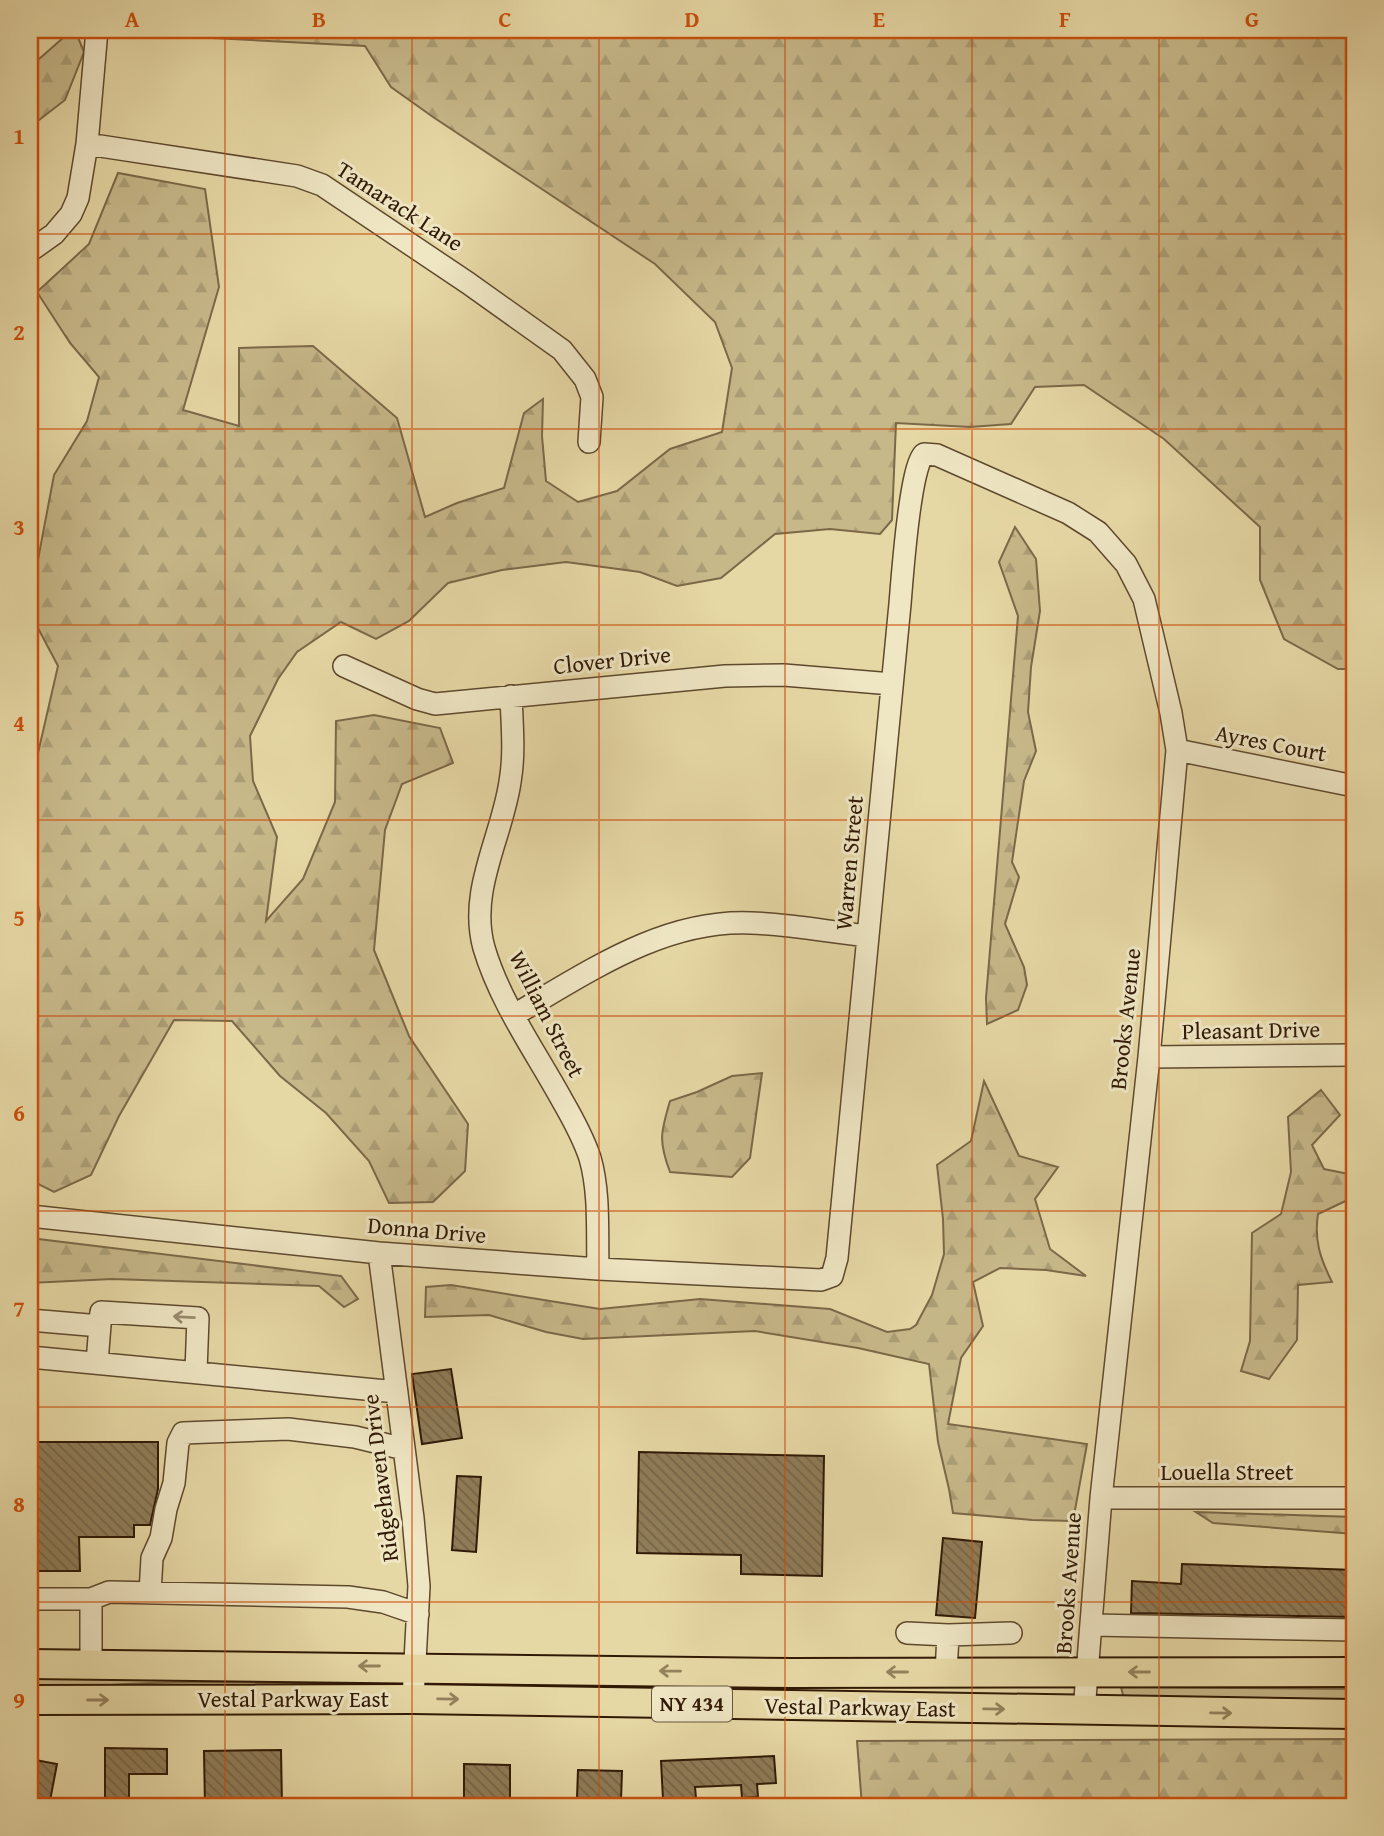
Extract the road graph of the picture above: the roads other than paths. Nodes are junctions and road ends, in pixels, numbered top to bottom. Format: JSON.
{"nodes":[{"id":1,"x":97,"y":30,"type":"edge"},
{"id":2,"x":87,"y":144,"type":"junction"},
{"id":3,"x":30,"y":251,"type":"edge"},
{"id":4,"x":589,"y":442,"type":"dead end"},
{"id":5,"x":931,"y":455,"type":"joint"},
{"id":6,"x":344,"y":666,"type":"dead end"},
{"id":7,"x":892,"y":684,"type":"junction"},
{"id":8,"x":511,"y":696,"type":"junction"},
{"id":9,"x":1177,"y":750,"type":"junction"},
{"id":10,"x":1354,"y":786,"type":"edge"},
{"id":11,"x":868,"y":936,"type":"junction"},
{"id":12,"x":514,"y":1015,"type":"junction"},
{"id":13,"x":1354,"y":1055,"type":"edge"},
{"id":14,"x":1149,"y":1057,"type":"junction"},
{"id":15,"x":30,"y":1216,"type":"edge"},
{"id":16,"x":379,"y":1253,"type":"junction"},
{"id":17,"x":598,"y":1269,"type":"junction"},
{"id":18,"x":821,"y":1280,"type":"joint"},
{"id":19,"x":100,"y":1319,"type":"junction"},
{"id":20,"x":30,"y":1320,"type":"edge"},
{"id":21,"x":30,"y":1357,"type":"edge"},
{"id":22,"x":97,"y":1363,"type":"junction"},
{"id":23,"x":195,"y":1371,"type":"junction"},
{"id":24,"x":397,"y":1392,"type":"junction"},
{"id":25,"x":404,"y":1449,"type":"junction"},
{"id":26,"x":1101,"y":1498,"type":"junction"},
{"id":27,"x":1354,"y":1498,"type":"edge"},
{"id":28,"x":150,"y":1593,"type":"junction"},
{"id":29,"x":30,"y":1599,"type":"edge"},
{"id":30,"x":91,"y":1599,"type":"junction"},
{"id":31,"x":418,"y":1614,"type":"junction"},
{"id":32,"x":1091,"y":1625,"type":"junction"},
{"id":33,"x":1354,"y":1630,"type":"edge"},
{"id":34,"x":907,"y":1633,"type":"dead end"},
{"id":35,"x":1011,"y":1633,"type":"dead end"},
{"id":36,"x":948,"y":1635,"type":"junction"},
{"id":37,"x":30,"y":1664,"type":"edge"},
{"id":38,"x":90,"y":1665,"type":"junction"},
{"id":39,"x":416,"y":1667,"type":"junction"},
{"id":40,"x":1354,"y":1672,"type":"edge"},
{"id":41,"x":946,"y":1673,"type":"junction"},
{"id":42,"x":1088,"y":1673,"type":"junction"},
{"id":43,"x":413,"y":1699,"type":"junction"},
{"id":44,"x":30,"y":1700,"type":"edge"},
{"id":45,"x":1084,"y":1711,"type":"junction"},
{"id":46,"x":1354,"y":1714,"type":"edge"}],
"edges":[{"from":1,"to":2,"type":"street"},
{"from":2,"to":3,"type":"street"},
{"from":2,"to":4,"type":"street","name":"Tamarack Lane"},
{"from":5,"to":7,"type":"street","name":"Warren Street"},
{"from":5,"to":9,"type":"street","name":"Brooks Avenue"},
{"from":6,"to":8,"type":"street","name":"Clover Drive"},
{"from":7,"to":8,"type":"street","name":"Clover Drive"},
{"from":7,"to":11,"type":"street","name":"Warren Street"},
{"from":8,"to":12,"type":"street","name":"William Street"},
{"from":9,"to":10,"type":"street","name":"Ayres Court"},
{"from":9,"to":14,"type":"street","name":"Brooks Avenue"},
{"from":11,"to":12,"type":"street"},
{"from":11,"to":18,"type":"street","name":"Warren Street"},
{"from":12,"to":17,"type":"street","name":"William Street"},
{"from":13,"to":14,"type":"street","name":"Pleasant Drive"},
{"from":14,"to":26,"type":"street","name":"Brooks Avenue"},
{"from":15,"to":16,"type":"street","name":"Donna Drive"},
{"from":16,"to":17,"type":"street","name":"Donna Drive"},
{"from":16,"to":24,"type":"street","name":"Ridgehaven Drive"},
{"from":17,"to":18,"type":"street","name":"Donna Drive"},
{"from":19,"to":20,"type":"street"},
{"from":19,"to":22,"type":"street"},
{"from":23,"to":19,"type":"street","one_way":true},
{"from":21,"to":22,"type":"street"},
{"from":22,"to":23,"type":"street"},
{"from":23,"to":24,"type":"street"},
{"from":24,"to":25,"type":"street","name":"Ridgehaven Drive"},
{"from":25,"to":28,"type":"street"},
{"from":25,"to":31,"type":"street","name":"Ridgehaven Drive"},
{"from":26,"to":27,"type":"street","name":"Louella Street"},
{"from":26,"to":32,"type":"street","name":"Brooks Avenue"},
{"from":28,"to":30,"type":"street"},
{"from":28,"to":31,"type":"street"},
{"from":29,"to":30,"type":"street"},
{"from":30,"to":38,"type":"street"},
{"from":31,"to":39,"type":"street","name":"Ridgehaven Drive"},
{"from":32,"to":33,"type":"street"},
{"from":32,"to":42,"type":"street","name":"Brooks Avenue"},
{"from":34,"to":36,"type":"street"},
{"from":35,"to":36,"type":"street"},
{"from":36,"to":41,"type":"street"},
{"from":37,"to":38,"type":"main road","name":"Vestal Parkway East","number":"NY 434"},
{"from":39,"to":38,"type":"main road","name":"Vestal Parkway East","number":"NY 434","one_way":true},
{"from":41,"to":39,"type":"main road","name":"Vestal Parkway East","number":"NY 434","one_way":true},
{"from":39,"to":43,"type":"street","name":"Ridgehaven Drive"},
{"from":40,"to":42,"type":"main road","name":"Vestal Parkway East","number":"NY 434","one_way":true},
{"from":41,"to":42,"type":"main road","name":"Vestal Parkway East","number":"NY 434"},
{"from":42,"to":45,"type":"street","name":"Brooks Avenue"},
{"from":44,"to":43,"type":"main road","name":"Vestal Parkway East","number":"NY 434","one_way":true},
{"from":43,"to":45,"type":"main road","name":"Vestal Parkway East","number":"NY 434","one_way":true},
{"from":45,"to":46,"type":"main road","name":"Vestal Parkway East","number":"NY 434","one_way":true}]}
